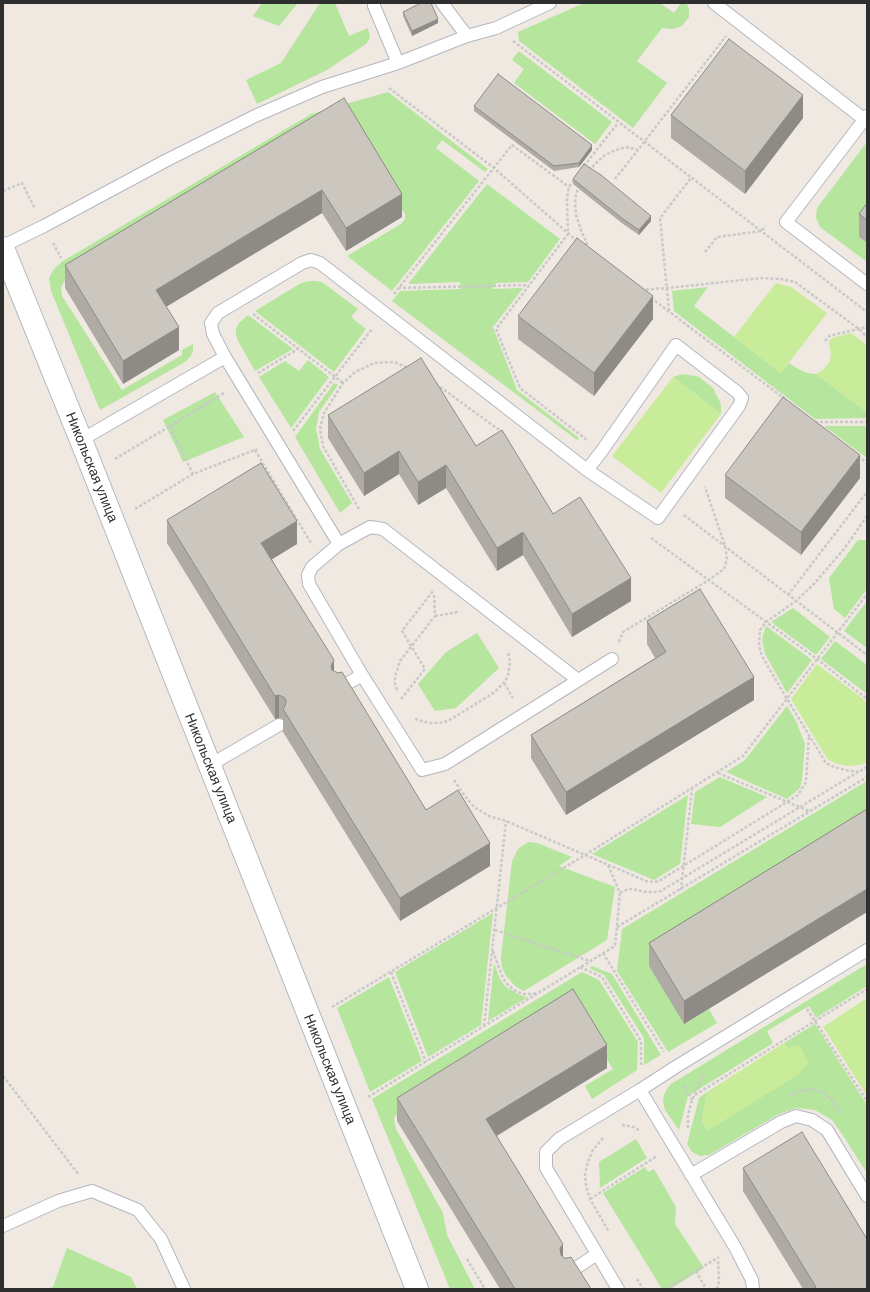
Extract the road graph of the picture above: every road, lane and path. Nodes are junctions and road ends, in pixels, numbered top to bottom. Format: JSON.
{"nodes":[{"id":1,"x":374,"y":3,"type":"edge"},
{"id":2,"x":442,"y":3,"type":"edge"},
{"id":3,"x":550,"y":3,"type":"edge"},
{"id":4,"x":714,"y":3,"type":"edge"},
{"id":5,"x":737,"y":22,"type":"junction"},
{"id":6,"x":496,"y":28,"type":"junction"},
{"id":7,"x":467,"y":36,"type":"junction"},
{"id":8,"x":398,"y":63,"type":"junction"},
{"id":9,"x":389,"y":88,"type":"dead end"},
{"id":10,"x":866,"y":118,"type":"edge"},
{"id":11,"x":618,"y":122,"type":"junction"},
{"id":12,"x":643,"y":142,"type":"junction"},
{"id":13,"x":638,"y":150,"type":"junction"},
{"id":14,"x":494,"y":168,"type":"junction"},
{"id":15,"x":581,"y":171,"type":"edge"},
{"id":16,"x":586,"y":175,"type":"edge"},
{"id":17,"x":577,"y":177,"type":"edge"},
{"id":18,"x":691,"y":178,"type":"junction"},
{"id":19,"x":614,"y":180,"type":"dead end"},
{"id":20,"x":582,"y":181,"type":"edge"},
{"id":21,"x":22,"y":183,"type":"dead end"},
{"id":22,"x":569,"y":187,"type":"junction"},
{"id":23,"x":3,"y":191,"type":"edge"},
{"id":24,"x":786,"y":222,"type":"junction"},
{"id":25,"x":761,"y":231,"type":"junction"},
{"id":26,"x":568,"y":234,"type":"junction"},
{"id":27,"x":3,"y":247,"type":"edge"},
{"id":28,"x":706,"y":252,"type":"dead end"},
{"id":29,"x":867,"y":284,"type":"edge"},
{"id":30,"x":530,"y":285,"type":"dead end"},
{"id":31,"x":398,"y":288,"type":"junction"},
{"id":32,"x":667,"y":288,"type":"junction"},
{"id":33,"x":237,"y":302,"type":"junction"},
{"id":34,"x":383,"y":312,"type":"junction"},
{"id":35,"x":669,"y":312,"type":"junction"},
{"id":36,"x":867,"y":312,"type":"edge"},
{"id":37,"x":867,"y":327,"type":"edge"},
{"id":38,"x":859,"y":329,"type":"junction"},
{"id":39,"x":867,"y":337,"type":"edge"},
{"id":40,"x":825,"y":340,"type":"dead end"},
{"id":41,"x":225,"y":357,"type":"junction"},
{"id":42,"x":414,"y":370,"type":"edge"},
{"id":43,"x":433,"y":382,"type":"edge"},
{"id":44,"x":343,"y":384,"type":"junction"},
{"id":45,"x":790,"y":404,"type":"edge"},
{"id":46,"x":809,"y":418,"type":"edge"},
{"id":47,"x":815,"y":422,"type":"junction"},
{"id":48,"x":867,"y":422,"type":"edge"},
{"id":49,"x":821,"y":427,"type":"edge"},
{"id":50,"x":504,"y":433,"type":"edge"},
{"id":51,"x":81,"y":440,"type":"junction"},
{"id":52,"x":255,"y":450,"type":"dead end"},
{"id":53,"x":856,"y":454,"type":"edge"},
{"id":54,"x":114,"y":459,"type":"dead end"},
{"id":55,"x":867,"y":463,"type":"edge"},
{"id":56,"x":697,"y":464,"type":"junction"},
{"id":57,"x":587,"y":470,"type":"junction"},
{"id":58,"x":193,"y":474,"type":"dead end"},
{"id":59,"x":867,"y":492,"type":"edge"},
{"id":60,"x":867,"y":516,"type":"edge"},
{"id":61,"x":658,"y":518,"type":"junction"},
{"id":62,"x":370,"y":527,"type":"junction"},
{"id":63,"x":339,"y":544,"type":"junction"},
{"id":64,"x":321,"y":559,"type":"junction"},
{"id":65,"x":444,"y":576,"type":"junction"},
{"id":66,"x":709,"y":580,"type":"junction"},
{"id":67,"x":434,"y":590,"type":"junction"},
{"id":68,"x":439,"y":594,"type":"dead end"},
{"id":69,"x":867,"y":594,"type":"edge"},
{"id":70,"x":788,"y":595,"type":"dead end"},
{"id":71,"x":796,"y":601,"type":"junction"},
{"id":72,"x":455,"y":607,"type":"dead end"},
{"id":73,"x":435,"y":616,"type":"junction"},
{"id":74,"x":766,"y":622,"type":"junction"},
{"id":75,"x":837,"y":633,"type":"junction"},
{"id":76,"x":411,"y":647,"type":"junction"},
{"id":77,"x":507,"y":650,"type":"dead end"},
{"id":78,"x":867,"y":655,"type":"edge"},
{"id":79,"x":612,"y":659,"type":"joint"},
{"id":80,"x":816,"y":659,"type":"junction"},
{"id":81,"x":362,"y":675,"type":"junction"},
{"id":82,"x":578,"y":680,"type":"junction"},
{"id":83,"x":338,"y":689,"type":"edge"},
{"id":84,"x":402,"y":698,"type":"junction"},
{"id":85,"x":867,"y":698,"type":"edge"},
{"id":86,"x":787,"y":699,"type":"junction"},
{"id":87,"x":405,"y":703,"type":"dead end"},
{"id":88,"x":384,"y":710,"type":"junction"},
{"id":89,"x":412,"y":714,"type":"dead end"},
{"id":90,"x":415,"y":719,"type":"junction"},
{"id":91,"x":279,"y":725,"type":"edge"},
{"id":92,"x":420,"y":725,"type":"dead end"},
{"id":93,"x":809,"y":735,"type":"junction"},
{"id":94,"x":445,"y":764,"type":"junction"},
{"id":95,"x":210,"y":765,"type":"junction"},
{"id":96,"x":867,"y":767,"type":"edge"},
{"id":97,"x":859,"y":772,"type":"junction"},
{"id":98,"x":718,"y":773,"type":"junction"},
{"id":99,"x":867,"y":777,"type":"edge"},
{"id":100,"x":692,"y":789,"type":"junction"},
{"id":101,"x":787,"y":802,"type":"junction"},
{"id":102,"x":800,"y":807,"type":"junction"},
{"id":103,"x":810,"y":811,"type":"junction"},
{"id":104,"x":506,"y":821,"type":"junction"},
{"id":105,"x":585,"y":855,"type":"junction"},
{"id":106,"x":608,"y":865,"type":"junction"},
{"id":107,"x":683,"y":866,"type":"junction"},
{"id":108,"x":682,"y":878,"type":"junction"},
{"id":109,"x":681,"y":890,"type":"junction"},
{"id":110,"x":620,"y":893,"type":"junction"},
{"id":111,"x":497,"y":907,"type":"junction"},
{"id":112,"x":616,"y":928,"type":"junction"},
{"id":113,"x":495,"y":930,"type":"junction"},
{"id":114,"x":492,"y":950,"type":"junction"},
{"id":115,"x":867,"y":950,"type":"edge"},
{"id":116,"x":603,"y":953,"type":"junction"},
{"id":117,"x":590,"y":962,"type":"junction"},
{"id":118,"x":580,"y":968,"type":"junction"},
{"id":119,"x":391,"y":972,"type":"junction"},
{"id":120,"x":867,"y":989,"type":"edge"},
{"id":121,"x":539,"y":992,"type":"junction"},
{"id":122,"x":797,"y":993,"type":"junction"},
{"id":123,"x":332,"y":1007,"type":"dead end"},
{"id":124,"x":808,"y":1010,"type":"junction"},
{"id":125,"x":801,"y":1014,"type":"dead end"},
{"id":126,"x":816,"y":1021,"type":"junction"},
{"id":127,"x":484,"y":1027,"type":"junction"},
{"id":128,"x":426,"y":1062,"type":"junction"},
{"id":129,"x":674,"y":1068,"type":"junction"},
{"id":130,"x":706,"y":1071,"type":"dead end"},
{"id":131,"x":3,"y":1076,"type":"edge"},
{"id":132,"x":640,"y":1090,"type":"junction"},
{"id":133,"x":694,"y":1095,"type":"junction"},
{"id":134,"x":367,"y":1098,"type":"dead end"},
{"id":135,"x":784,"y":1100,"type":"dead end"},
{"id":136,"x":867,"y":1101,"type":"edge"},
{"id":137,"x":845,"y":1120,"type":"dead end"},
{"id":138,"x":622,"y":1125,"type":"dead end"},
{"id":139,"x":617,"y":1127,"type":"dead end"},
{"id":140,"x":604,"y":1137,"type":"dead end"},
{"id":141,"x":674,"y":1145,"type":"junction"},
{"id":142,"x":691,"y":1175,"type":"junction"},
{"id":143,"x":92,"y":1191,"type":"junction"},
{"id":144,"x":867,"y":1196,"type":"edge"},
{"id":145,"x":590,"y":1199,"type":"junction"},
{"id":146,"x":571,"y":1211,"type":"junction"},
{"id":147,"x":3,"y":1226,"type":"edge"},
{"id":148,"x":735,"y":1247,"type":"junction"},
{"id":149,"x":597,"y":1254,"type":"junction"},
{"id":150,"x":467,"y":1259,"type":"dead end"},
{"id":151,"x":696,"y":1271,"type":"junction"},
{"id":152,"x":567,"y":1274,"type":"edge"},
{"id":153,"x":184,"y":1289,"type":"edge"},
{"id":154,"x":417,"y":1289,"type":"edge"},
{"id":155,"x":485,"y":1289,"type":"edge"},
{"id":156,"x":618,"y":1289,"type":"edge"},
{"id":157,"x":666,"y":1289,"type":"edge"},
{"id":158,"x":706,"y":1289,"type":"edge"},
{"id":159,"x":753,"y":1289,"type":"edge"}],
"edges":[{"from":1,"to":8,"type":"lane"},
{"from":2,"to":7,"type":"lane"},
{"from":3,"to":6,"type":"lane"},
{"from":4,"to":5,"type":"lane"},
{"from":5,"to":10,"type":"lane"},
{"from":5,"to":12,"type":"path"},
{"from":6,"to":7,"type":"lane"},
{"from":6,"to":11,"type":"path"},
{"from":7,"to":8,"type":"lane"},
{"from":8,"to":27,"type":"lane"},
{"from":9,"to":14,"type":"path"},
{"from":10,"to":24,"type":"lane"},
{"from":11,"to":12,"type":"path"},
{"from":11,"to":15,"type":"path"},
{"from":12,"to":13,"type":"path"},
{"from":12,"to":18,"type":"path"},
{"from":13,"to":16,"type":"path"},
{"from":13,"to":19,"type":"path"},
{"from":14,"to":22,"type":"path"},
{"from":14,"to":26,"type":"path"},
{"from":14,"to":31,"type":"path"},
{"from":17,"to":22,"type":"path"},
{"from":18,"to":25,"type":"path"},
{"from":18,"to":32,"type":"path"},
{"from":20,"to":26,"type":"path"},
{"from":21,"to":23,"type":"path"},
{"from":22,"to":26,"type":"path"},
{"from":24,"to":25,"type":"path"},
{"from":24,"to":29,"type":"lane"},
{"from":25,"to":28,"type":"path"},
{"from":25,"to":36,"type":"path"},
{"from":27,"to":51,"type":"street","name":"Никольская улица"},
{"from":30,"to":31,"type":"path"},
{"from":31,"to":34,"type":"path"},
{"from":32,"to":35,"type":"path"},
{"from":32,"to":35,"type":"path"},
{"from":32,"to":38,"type":"path"},
{"from":33,"to":34,"type":"lane"},
{"from":33,"to":41,"type":"lane"},
{"from":33,"to":44,"type":"path"},
{"from":34,"to":57,"type":"lane"},
{"from":35,"to":45,"type":"path"},
{"from":37,"to":38,"type":"path"},
{"from":38,"to":39,"type":"path"},
{"from":38,"to":40,"type":"path"},
{"from":41,"to":51,"type":"lane"},
{"from":41,"to":63,"type":"lane"},
{"from":42,"to":44,"type":"path"},
{"from":43,"to":50,"type":"path"},
{"from":44,"to":62,"type":"path"},
{"from":46,"to":47,"type":"path"},
{"from":47,"to":48,"type":"path"},
{"from":47,"to":49,"type":"path"},
{"from":51,"to":95,"type":"street","name":"Никольская улица"},
{"from":52,"to":64,"type":"path"},
{"from":53,"to":55,"type":"path"},
{"from":54,"to":58,"type":"path"},
{"from":56,"to":57,"type":"lane"},
{"from":56,"to":61,"type":"lane"},
{"from":56,"to":66,"type":"path"},
{"from":57,"to":61,"type":"lane"},
{"from":59,"to":70,"type":"path"},
{"from":60,"to":71,"type":"path"},
{"from":61,"to":66,"type":"path"},
{"from":62,"to":63,"type":"lane"},
{"from":62,"to":65,"type":"lane"},
{"from":63,"to":64,"type":"lane"},
{"from":64,"to":81,"type":"lane"},
{"from":65,"to":67,"type":"path"},
{"from":65,"to":82,"type":"lane"},
{"from":66,"to":74,"type":"path"},
{"from":66,"to":79,"type":"path"},
{"from":67,"to":68,"type":"path"},
{"from":67,"to":73,"type":"path"},
{"from":67,"to":76,"type":"path"},
{"from":69,"to":75,"type":"path"},
{"from":71,"to":74,"type":"path"},
{"from":71,"to":75,"type":"path"},
{"from":72,"to":73,"type":"path"},
{"from":73,"to":76,"type":"path"},
{"from":74,"to":80,"type":"path"},
{"from":74,"to":86,"type":"path"},
{"from":75,"to":78,"type":"path"},
{"from":75,"to":80,"type":"path"},
{"from":76,"to":84,"type":"path"},
{"from":76,"to":84,"type":"path"},
{"from":77,"to":90,"type":"path"},
{"from":79,"to":82,"type":"lane"},
{"from":80,"to":85,"type":"path"},
{"from":80,"to":86,"type":"path"},
{"from":81,"to":83,"type":"lane"},
{"from":81,"to":88,"type":"lane"},
{"from":82,"to":94,"type":"lane"},
{"from":84,"to":87,"type":"path"},
{"from":84,"to":88,"type":"path"},
{"from":86,"to":93,"type":"path"},
{"from":86,"to":98,"type":"path"},
{"from":88,"to":94,"type":"lane"},
{"from":89,"to":90,"type":"path"},
{"from":90,"to":92,"type":"path"},
{"from":91,"to":95,"type":"lane"},
{"from":93,"to":97,"type":"path"},
{"from":93,"to":101,"type":"path"},
{"from":94,"to":104,"type":"path"},
{"from":95,"to":154,"type":"street","name":"Никольская улица"},
{"from":96,"to":97,"type":"path"},
{"from":97,"to":102,"type":"path"},
{"from":98,"to":100,"type":"path"},
{"from":98,"to":101,"type":"path"},
{"from":99,"to":103,"type":"path"},
{"from":100,"to":105,"type":"path"},
{"from":100,"to":107,"type":"path"},
{"from":101,"to":102,"type":"path"},
{"from":101,"to":107,"type":"path"},
{"from":102,"to":103,"type":"path"},
{"from":102,"to":108,"type":"path"},
{"from":103,"to":109,"type":"path"},
{"from":104,"to":105,"type":"path"},
{"from":104,"to":111,"type":"path"},
{"from":105,"to":106,"type":"path"},
{"from":105,"to":111,"type":"path"},
{"from":106,"to":107,"type":"path"},
{"from":106,"to":110,"type":"path"},
{"from":107,"to":108,"type":"path"},
{"from":108,"to":109,"type":"path"},
{"from":108,"to":110,"type":"path"},
{"from":109,"to":112,"type":"path"},
{"from":110,"to":112,"type":"path"},
{"from":111,"to":113,"type":"path"},
{"from":111,"to":119,"type":"path"},
{"from":112,"to":116,"type":"path"},
{"from":113,"to":114,"type":"path"},
{"from":113,"to":117,"type":"path"},
{"from":114,"to":121,"type":"path"},
{"from":114,"to":127,"type":"path"},
{"from":115,"to":122,"type":"lane"},
{"from":116,"to":117,"type":"path"},
{"from":116,"to":129,"type":"path"},
{"from":117,"to":118,"type":"path"},
{"from":118,"to":121,"type":"path"},
{"from":118,"to":132,"type":"path"},
{"from":119,"to":123,"type":"path"},
{"from":119,"to":128,"type":"path"},
{"from":120,"to":126,"type":"path"},
{"from":121,"to":127,"type":"path"},
{"from":122,"to":124,"type":"path"},
{"from":122,"to":129,"type":"lane"},
{"from":124,"to":125,"type":"path"},
{"from":124,"to":126,"type":"path"},
{"from":126,"to":133,"type":"path"},
{"from":126,"to":136,"type":"path"},
{"from":127,"to":128,"type":"path"},
{"from":128,"to":134,"type":"path"},
{"from":129,"to":132,"type":"lane"},
{"from":130,"to":133,"type":"path"},
{"from":131,"to":143,"type":"path"},
{"from":132,"to":141,"type":"lane"},
{"from":132,"to":146,"type":"lane"},
{"from":133,"to":141,"type":"path"},
{"from":135,"to":137,"type":"path"},
{"from":138,"to":139,"type":"path"},
{"from":140,"to":145,"type":"path"},
{"from":141,"to":142,"type":"lane"},
{"from":141,"to":145,"type":"path"},
{"from":142,"to":144,"type":"lane"},
{"from":142,"to":148,"type":"lane"},
{"from":143,"to":147,"type":"lane"},
{"from":143,"to":153,"type":"lane"},
{"from":145,"to":146,"type":"path"},
{"from":146,"to":149,"type":"lane"},
{"from":148,"to":151,"type":"path"},
{"from":148,"to":159,"type":"lane"},
{"from":149,"to":152,"type":"lane"},
{"from":149,"to":156,"type":"lane"},
{"from":150,"to":155,"type":"path"},
{"from":151,"to":157,"type":"path"},
{"from":151,"to":158,"type":"path"}]}
